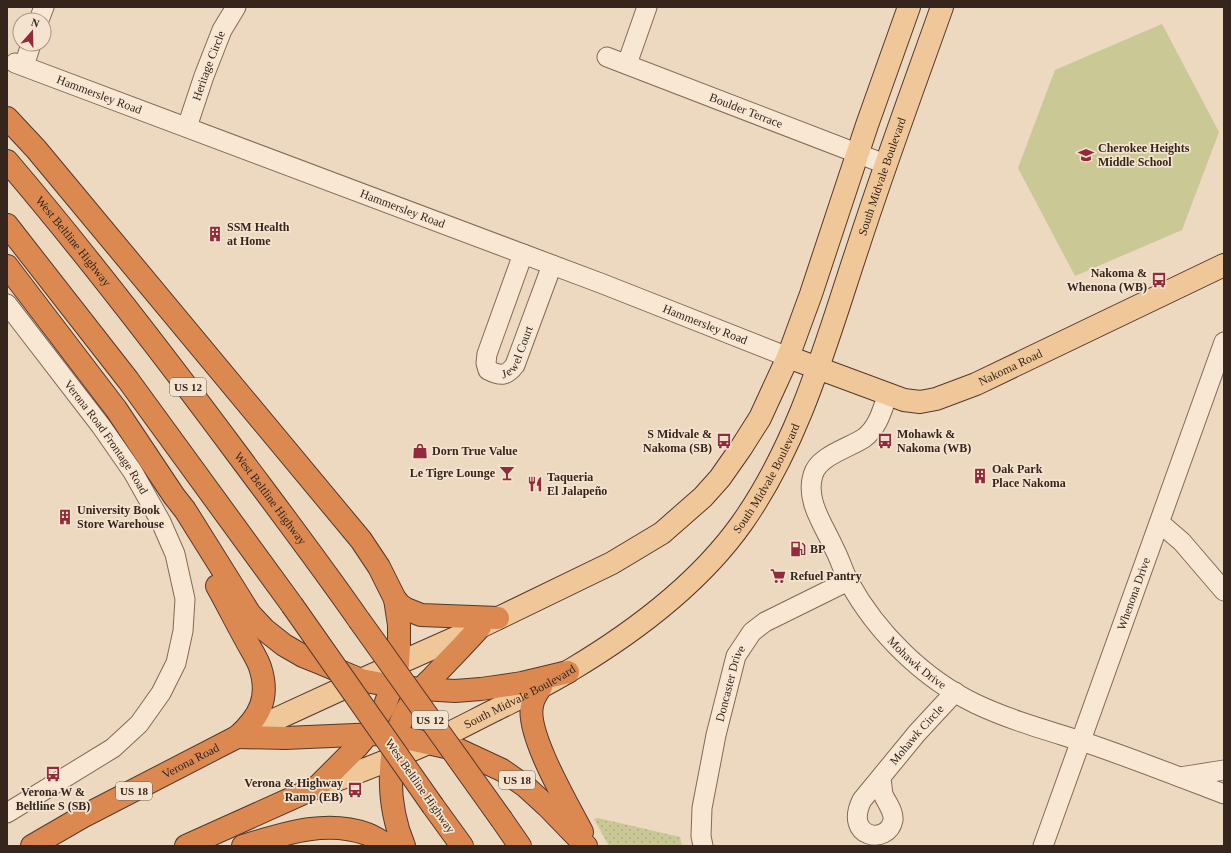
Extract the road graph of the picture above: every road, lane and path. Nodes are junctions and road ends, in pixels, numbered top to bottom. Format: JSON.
{"nodes":[{"id":1,"x":236,"y":7,"type":"edge"},
{"id":2,"x":647,"y":7,"type":"edge"},
{"id":3,"x":909,"y":7,"type":"edge"},
{"id":4,"x":942,"y":7,"type":"edge"},
{"id":5,"x":27,"y":52,"type":"edge"},
{"id":6,"x":607,"y":57,"type":"dead end"},
{"id":7,"x":627,"y":64,"type":"junction"},
{"id":8,"x":7,"y":118,"type":"edge"},
{"id":9,"x":187,"y":127,"type":"junction"},
{"id":10,"x":858,"y":153,"type":"junction"},
{"id":11,"x":7,"y":161,"type":"edge"},
{"id":12,"x":885,"y":164,"type":"junction"},
{"id":13,"x":7,"y":225,"type":"edge"},
{"id":14,"x":523,"y":254,"type":"junction"},
{"id":15,"x":552,"y":265,"type":"junction"},
{"id":16,"x":1224,"y":265,"type":"edge"},
{"id":17,"x":7,"y":266,"type":"edge"},
{"id":18,"x":7,"y":304,"type":"edge"},
{"id":19,"x":1224,"y":342,"type":"edge"},
{"id":20,"x":788,"y":357,"type":"junction"},
{"id":21,"x":817,"y":368,"type":"junction"},
{"id":22,"x":888,"y":394,"type":"junction"},
{"id":23,"x":174,"y":496,"type":"junction"},
{"id":24,"x":1160,"y":523,"type":"junction"},
{"id":25,"x":848,"y":582,"type":"junction"},
{"id":26,"x":1224,"y":591,"type":"edge"},
{"id":27,"x":395,"y":599,"type":"junction"},
{"id":28,"x":489,"y":623,"type":"junction"},
{"id":29,"x":398,"y":664,"type":"junction"},
{"id":30,"x":568,"y":672,"type":"junction"},
{"id":31,"x":361,"y":680,"type":"junction"},
{"id":32,"x":392,"y":686,"type":"junction"},
{"id":33,"x":541,"y":687,"type":"junction"},
{"id":34,"x":422,"y":689,"type":"junction"},
{"id":35,"x":955,"y":692,"type":"junction"},
{"id":36,"x":368,"y":734,"type":"junction"},
{"id":37,"x":396,"y":736,"type":"junction"},
{"id":38,"x":237,"y":737,"type":"junction"},
{"id":39,"x":1081,"y":741,"type":"junction"},
{"id":40,"x":429,"y":743,"type":"junction"},
{"id":41,"x":392,"y":759,"type":"junction"},
{"id":42,"x":1224,"y":770,"type":"edge"},
{"id":43,"x":1180,"y":777,"type":"junction"},
{"id":44,"x":881,"y":779,"type":"dead end"},
{"id":45,"x":317,"y":787,"type":"junction"},
{"id":46,"x":1224,"y":794,"type":"edge"},
{"id":47,"x":7,"y":813,"type":"edge"},
{"id":48,"x":32,"y":846,"type":"edge"},
{"id":49,"x":186,"y":846,"type":"edge"},
{"id":50,"x":243,"y":846,"type":"edge"},
{"id":51,"x":389,"y":846,"type":"edge"},
{"id":52,"x":404,"y":846,"type":"edge"},
{"id":53,"x":462,"y":846,"type":"edge"},
{"id":54,"x":520,"y":846,"type":"edge"},
{"id":55,"x":587,"y":846,"type":"edge"},
{"id":56,"x":703,"y":846,"type":"edge"},
{"id":57,"x":1043,"y":846,"type":"edge"}],
"edges":[{"from":1,"to":9,"type":"street","name":"Heritage Circle"},
{"from":2,"to":7,"type":"street"},
{"from":3,"to":10,"type":"main road"},
{"from":4,"to":12,"type":"main road","name":"South Midvale Boulevard"},
{"from":5,"to":9,"type":"street","name":"Hammersley Road"},
{"from":6,"to":7,"type":"street","name":"Boulder Terrace"},
{"from":7,"to":10,"type":"street","name":"Boulder Terrace"},
{"from":8,"to":27,"type":"highway"},
{"from":9,"to":14,"type":"street","name":"Hammersley Road"},
{"from":10,"to":12,"type":"street","name":"Boulder Terrace"},
{"from":10,"to":20,"type":"main road"},
{"from":11,"to":54,"type":"highway","name":"West Beltline Highway","number":"US 12","bridge":true},
{"from":12,"to":21,"type":"main road","name":"South Midvale Boulevard"},
{"from":13,"to":53,"type":"highway","name":"West Beltline Highway","bridge":true},
{"from":14,"to":15,"type":"street","name":"Hammersley Road"},
{"from":14,"to":15,"type":"street","name":"Jewel Court"},
{"from":15,"to":20,"type":"street","name":"Hammersley Road"},
{"from":16,"to":22,"type":"main road","name":"Nakoma Road"},
{"from":17,"to":23,"type":"highway"},
{"from":18,"to":47,"type":"street","name":"Verona Road Frontage Road"},
{"from":19,"to":24,"type":"street","name":"Whenona Drive"},
{"from":20,"to":21,"type":"main road","name":"Nakoma Road"},
{"from":20,"to":28,"type":"main road"},
{"from":21,"to":22,"type":"main road","name":"Nakoma Road"},
{"from":21,"to":30,"type":"main road","name":"South Midvale Boulevard"},
{"from":22,"to":25,"type":"street","name":"Mohawk Drive"},
{"from":23,"to":31,"type":"highway"},
{"from":23,"to":38,"type":"highway"},
{"from":24,"to":26,"type":"street"},
{"from":24,"to":39,"type":"street","name":"Whenona Drive"},
{"from":25,"to":35,"type":"street","name":"Mohawk Drive"},
{"from":25,"to":56,"type":"street","name":"Doncaster Drive"},
{"from":27,"to":28,"type":"highway"},
{"from":27,"to":29,"type":"highway"},
{"from":28,"to":29,"type":"main road"},
{"from":28,"to":34,"type":"highway"},
{"from":29,"to":31,"type":"main road"},
{"from":29,"to":32,"type":"highway"},
{"from":30,"to":33,"type":"main road","name":"South Midvale Boulevard"},
{"from":30,"to":34,"type":"highway"},
{"from":31,"to":32,"type":"highway"},
{"from":31,"to":38,"type":"main road","name":"Verona Road"},
{"from":32,"to":34,"type":"highway"},
{"from":32,"to":36,"type":"highway"},
{"from":33,"to":40,"type":"main road","name":"South Midvale Boulevard"},
{"from":33,"to":55,"type":"highway"},
{"from":34,"to":37,"type":"highway"},
{"from":35,"to":39,"type":"street","name":"Mohawk Drive"},
{"from":35,"to":44,"type":"street","name":"Mohawk Circle"},
{"from":36,"to":37,"type":"highway","number":"US 18"},
{"from":36,"to":38,"type":"highway","number":"US 18"},
{"from":36,"to":45,"type":"highway"},
{"from":37,"to":40,"type":"highway","number":"US 18"},
{"from":37,"to":41,"type":"highway"},
{"from":38,"to":48,"type":"highway","name":"Verona Road","number":"US 18"},
{"from":39,"to":43,"type":"street","name":"Mohawk Drive"},
{"from":39,"to":57,"type":"street","name":"Whenona Drive"},
{"from":40,"to":41,"type":"main road","name":"South Midvale Boulevard"},
{"from":40,"to":55,"type":"highway","number":"US 18"},
{"from":41,"to":45,"type":"main road","name":"South Midvale Boulevard"},
{"from":41,"to":52,"type":"highway"},
{"from":42,"to":43,"type":"street"},
{"from":43,"to":46,"type":"street","name":"Mohawk Drive"},
{"from":45,"to":49,"type":"highway"},
{"from":50,"to":51,"type":"highway"}]}
